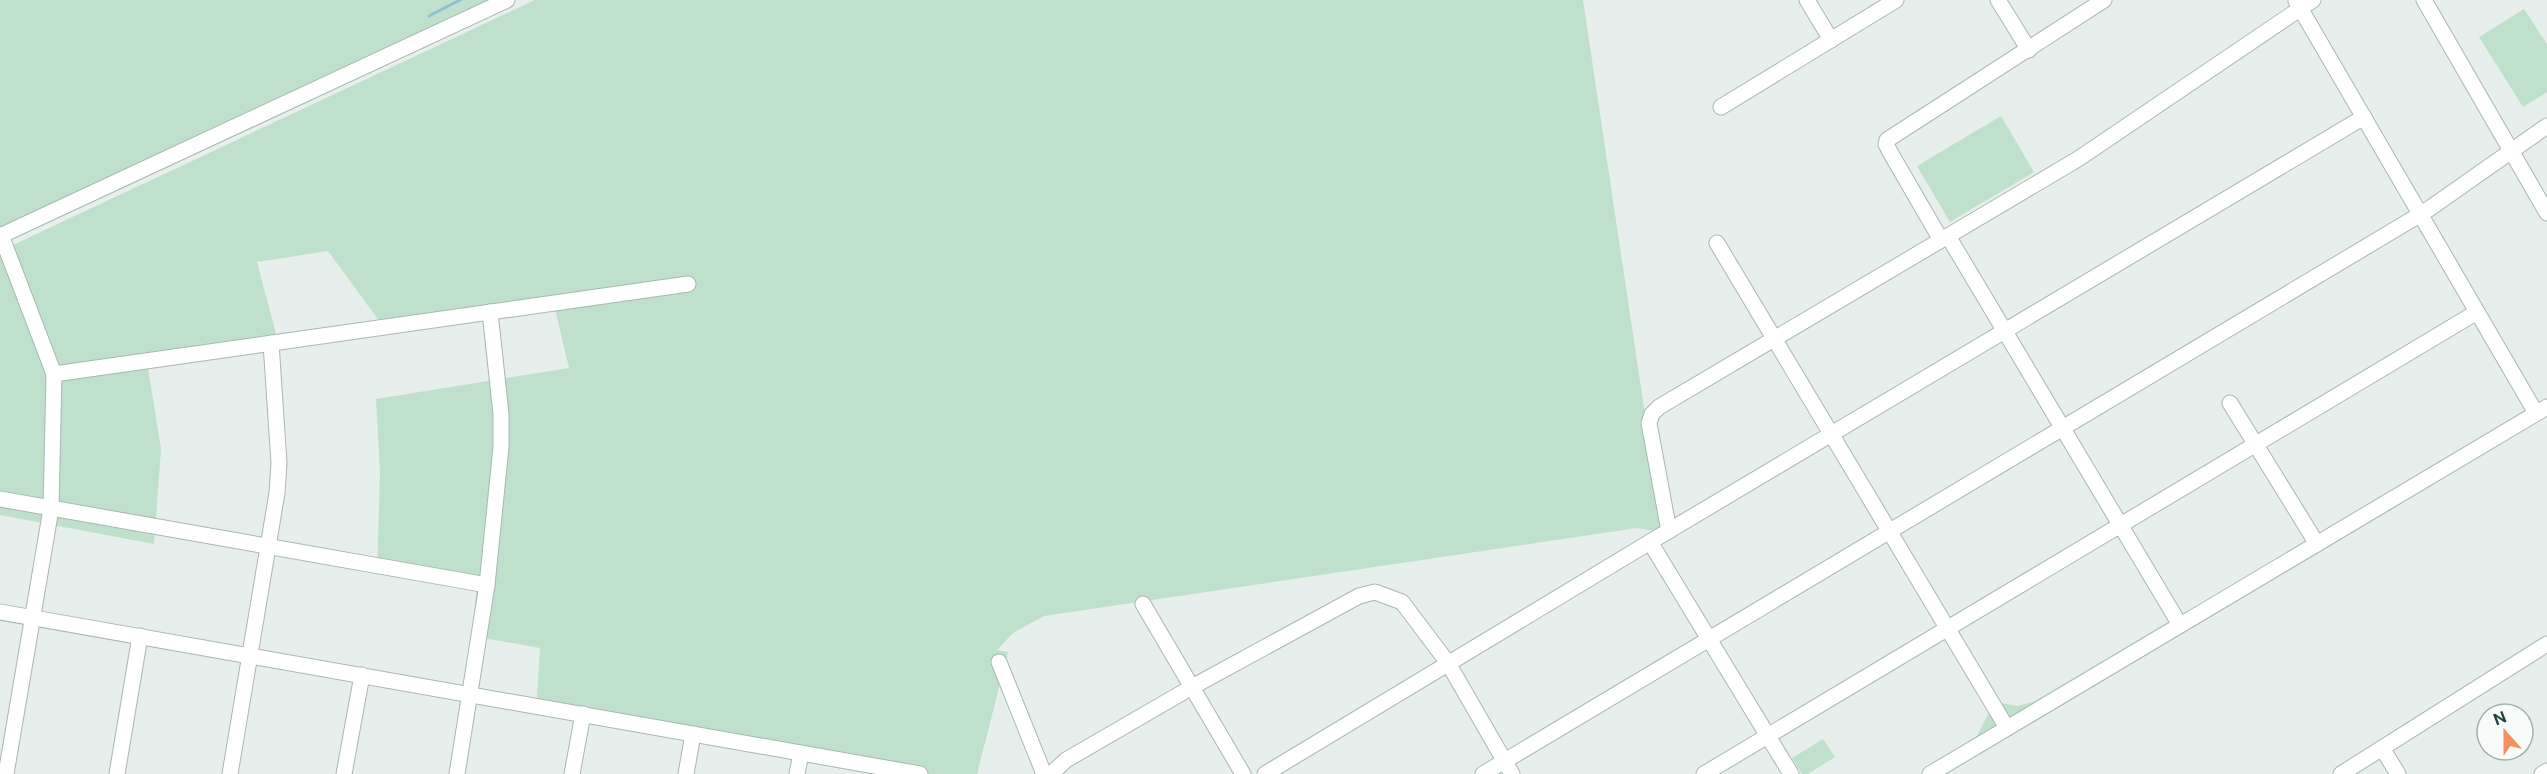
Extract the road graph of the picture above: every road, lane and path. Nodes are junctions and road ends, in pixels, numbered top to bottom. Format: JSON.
{"nodes":[{"id":1,"x":507,"y":0,"type":"edge"},
{"id":2,"x":1807,"y":0,"type":"edge"},
{"id":3,"x":1896,"y":0,"type":"edge"},
{"id":4,"x":1998,"y":0,"type":"edge"},
{"id":5,"x":2104,"y":0,"type":"edge"},
{"id":6,"x":2424,"y":0,"type":"edge"},
{"id":7,"x":2303,"y":3,"type":"edge"},
{"id":8,"x":1831,"y":40,"type":"junction"},
{"id":9,"x":2029,"y":50,"type":"junction"},
{"id":10,"x":1720,"y":107,"type":"dead end"},
{"id":11,"x":2364,"y":117,"type":"junction"},
{"id":12,"x":2547,"y":126,"type":"edge"},
{"id":13,"x":2511,"y":151,"type":"junction"},
{"id":14,"x":2547,"y":213,"type":"edge"},
{"id":15,"x":2420,"y":214,"type":"junction"},
{"id":16,"x":1,"y":235,"type":"edge"},
{"id":17,"x":1944,"y":238,"type":"junction"},
{"id":18,"x":1717,"y":243,"type":"dead end"},
{"id":19,"x":688,"y":284,"type":"dead end"},
{"id":20,"x":490,"y":312,"type":"junction"},
{"id":21,"x":2477,"y":312,"type":"junction"},
{"id":22,"x":2004,"y":332,"type":"junction"},
{"id":23,"x":1775,"y":338,"type":"junction"},
{"id":24,"x":271,"y":343,"type":"junction"},
{"id":25,"x":54,"y":374,"type":"junction"},
{"id":26,"x":2230,"y":403,"type":"dead end"},
{"id":27,"x":2541,"y":410,"type":"edge"},
{"id":28,"x":2062,"y":428,"type":"junction"},
{"id":29,"x":1832,"y":434,"type":"junction"},
{"id":30,"x":2257,"y":444,"type":"junction"},
{"id":31,"x":0,"y":499,"type":"edge"},
{"id":32,"x":51,"y":509,"type":"junction"},
{"id":33,"x":2120,"y":525,"type":"junction"},
{"id":34,"x":1669,"y":531,"type":"junction"},
{"id":35,"x":1889,"y":531,"type":"junction"},
{"id":36,"x":1650,"y":542,"type":"junction"},
{"id":37,"x":2317,"y":544,"type":"junction"},
{"id":38,"x":268,"y":547,"type":"junction"},
{"id":39,"x":488,"y":585,"type":"junction"},
{"id":40,"x":1143,"y":604,"type":"dead end"},
{"id":41,"x":0,"y":612,"type":"edge"},
{"id":42,"x":32,"y":617,"type":"junction"},
{"id":43,"x":2180,"y":625,"type":"junction"},
{"id":44,"x":1947,"y":628,"type":"junction"},
{"id":45,"x":140,"y":636,"type":"junction"},
{"id":46,"x":1709,"y":638,"type":"junction"},
{"id":47,"x":2547,"y":644,"type":"edge"},
{"id":48,"x":251,"y":655,"type":"junction"},
{"id":49,"x":999,"y":662,"type":"dead end"},
{"id":50,"x":1448,"y":663,"type":"junction"},
{"id":51,"x":362,"y":675,"type":"junction"},
{"id":52,"x":1192,"y":687,"type":"junction"},
{"id":53,"x":470,"y":694,"type":"junction"},
{"id":54,"x":583,"y":714,"type":"junction"},
{"id":55,"x":2007,"y":728,"type":"junction"},
{"id":56,"x":693,"y":734,"type":"junction"},
{"id":57,"x":1767,"y":735,"type":"junction"},
{"id":58,"x":2382,"y":748,"type":"junction"},
{"id":59,"x":801,"y":753,"type":"junction"},
{"id":60,"x":1508,"y":767,"type":"edge"},
{"id":61,"x":2547,"y":771,"type":"edge"},
{"id":62,"x":6,"y":774,"type":"edge"},
{"id":63,"x":117,"y":774,"type":"edge"},
{"id":64,"x":230,"y":774,"type":"edge"},
{"id":65,"x":344,"y":774,"type":"edge"},
{"id":66,"x":457,"y":774,"type":"edge"},
{"id":67,"x":572,"y":774,"type":"edge"},
{"id":68,"x":687,"y":774,"type":"edge"},
{"id":69,"x":797,"y":774,"type":"edge"},
{"id":70,"x":920,"y":774,"type":"edge"},
{"id":71,"x":1044,"y":774,"type":"edge"},
{"id":72,"x":1051,"y":774,"type":"edge"},
{"id":73,"x":1243,"y":774,"type":"edge"},
{"id":74,"x":1265,"y":774,"type":"edge"},
{"id":75,"x":1483,"y":774,"type":"edge"},
{"id":76,"x":1704,"y":774,"type":"edge"},
{"id":77,"x":1791,"y":774,"type":"edge"},
{"id":78,"x":1930,"y":774,"type":"edge"},
{"id":79,"x":2341,"y":774,"type":"edge"},
{"id":80,"x":2398,"y":774,"type":"edge"},
{"id":81,"x":2542,"y":774,"type":"edge"}],
"edges":[{"from":1,"to":16,"type":"street"},
{"from":2,"to":8,"type":"street"},
{"from":3,"to":8,"type":"street"},
{"from":4,"to":9,"type":"street"},
{"from":5,"to":9,"type":"street"},
{"from":6,"to":13,"type":"street"},
{"from":7,"to":11,"type":"street"},
{"from":7,"to":17,"type":"street"},
{"from":8,"to":10,"type":"street"},
{"from":9,"to":17,"type":"street"},
{"from":11,"to":15,"type":"street"},
{"from":11,"to":22,"type":"street"},
{"from":12,"to":13,"type":"street"},
{"from":13,"to":14,"type":"street"},
{"from":13,"to":15,"type":"street"},
{"from":15,"to":21,"type":"street"},
{"from":15,"to":28,"type":"street"},
{"from":16,"to":25,"type":"street"},
{"from":17,"to":22,"type":"street"},
{"from":17,"to":23,"type":"street"},
{"from":18,"to":23,"type":"street"},
{"from":19,"to":20,"type":"street"},
{"from":20,"to":24,"type":"street"},
{"from":20,"to":39,"type":"street"},
{"from":21,"to":27,"type":"street"},
{"from":21,"to":30,"type":"street"},
{"from":22,"to":28,"type":"street"},
{"from":22,"to":29,"type":"street"},
{"from":23,"to":29,"type":"street"},
{"from":23,"to":34,"type":"street"},
{"from":24,"to":25,"type":"street"},
{"from":24,"to":38,"type":"street"},
{"from":25,"to":32,"type":"street"},
{"from":26,"to":30,"type":"street"},
{"from":27,"to":37,"type":"street"},
{"from":28,"to":33,"type":"street"},
{"from":28,"to":35,"type":"street"},
{"from":29,"to":34,"type":"street"},
{"from":29,"to":35,"type":"street"},
{"from":30,"to":33,"type":"street"},
{"from":30,"to":37,"type":"street"},
{"from":31,"to":32,"type":"street"},
{"from":32,"to":38,"type":"street"},
{"from":32,"to":42,"type":"street"},
{"from":33,"to":43,"type":"street"},
{"from":33,"to":44,"type":"street"},
{"from":34,"to":36,"type":"street"},
{"from":35,"to":44,"type":"street"},
{"from":35,"to":46,"type":"street"},
{"from":36,"to":46,"type":"street"},
{"from":36,"to":50,"type":"street"},
{"from":37,"to":43,"type":"street"},
{"from":38,"to":39,"type":"street"},
{"from":38,"to":48,"type":"street"},
{"from":39,"to":53,"type":"street"},
{"from":40,"to":52,"type":"street"},
{"from":41,"to":42,"type":"street"},
{"from":42,"to":45,"type":"street"},
{"from":42,"to":62,"type":"street"},
{"from":43,"to":55,"type":"street"},
{"from":44,"to":55,"type":"street"},
{"from":44,"to":57,"type":"street"},
{"from":45,"to":48,"type":"street"},
{"from":45,"to":63,"type":"street"},
{"from":46,"to":57,"type":"street"},
{"from":46,"to":60,"type":"street"},
{"from":47,"to":58,"type":"street"},
{"from":48,"to":51,"type":"street"},
{"from":48,"to":64,"type":"street"},
{"from":49,"to":71,"type":"street"},
{"from":50,"to":52,"type":"street"},
{"from":50,"to":60,"type":"street"},
{"from":50,"to":74,"type":"street"},
{"from":51,"to":53,"type":"street"},
{"from":51,"to":65,"type":"street"},
{"from":52,"to":72,"type":"street"},
{"from":52,"to":73,"type":"street"},
{"from":53,"to":54,"type":"street"},
{"from":53,"to":66,"type":"street"},
{"from":54,"to":56,"type":"street"},
{"from":54,"to":67,"type":"street"},
{"from":55,"to":78,"type":"street"},
{"from":56,"to":59,"type":"street"},
{"from":56,"to":68,"type":"street"},
{"from":57,"to":76,"type":"street"},
{"from":57,"to":77,"type":"street"},
{"from":58,"to":79,"type":"street"},
{"from":58,"to":80,"type":"street"},
{"from":59,"to":69,"type":"street"},
{"from":59,"to":70,"type":"street"},
{"from":60,"to":75,"type":"street"},
{"from":61,"to":81,"type":"street"}]}
